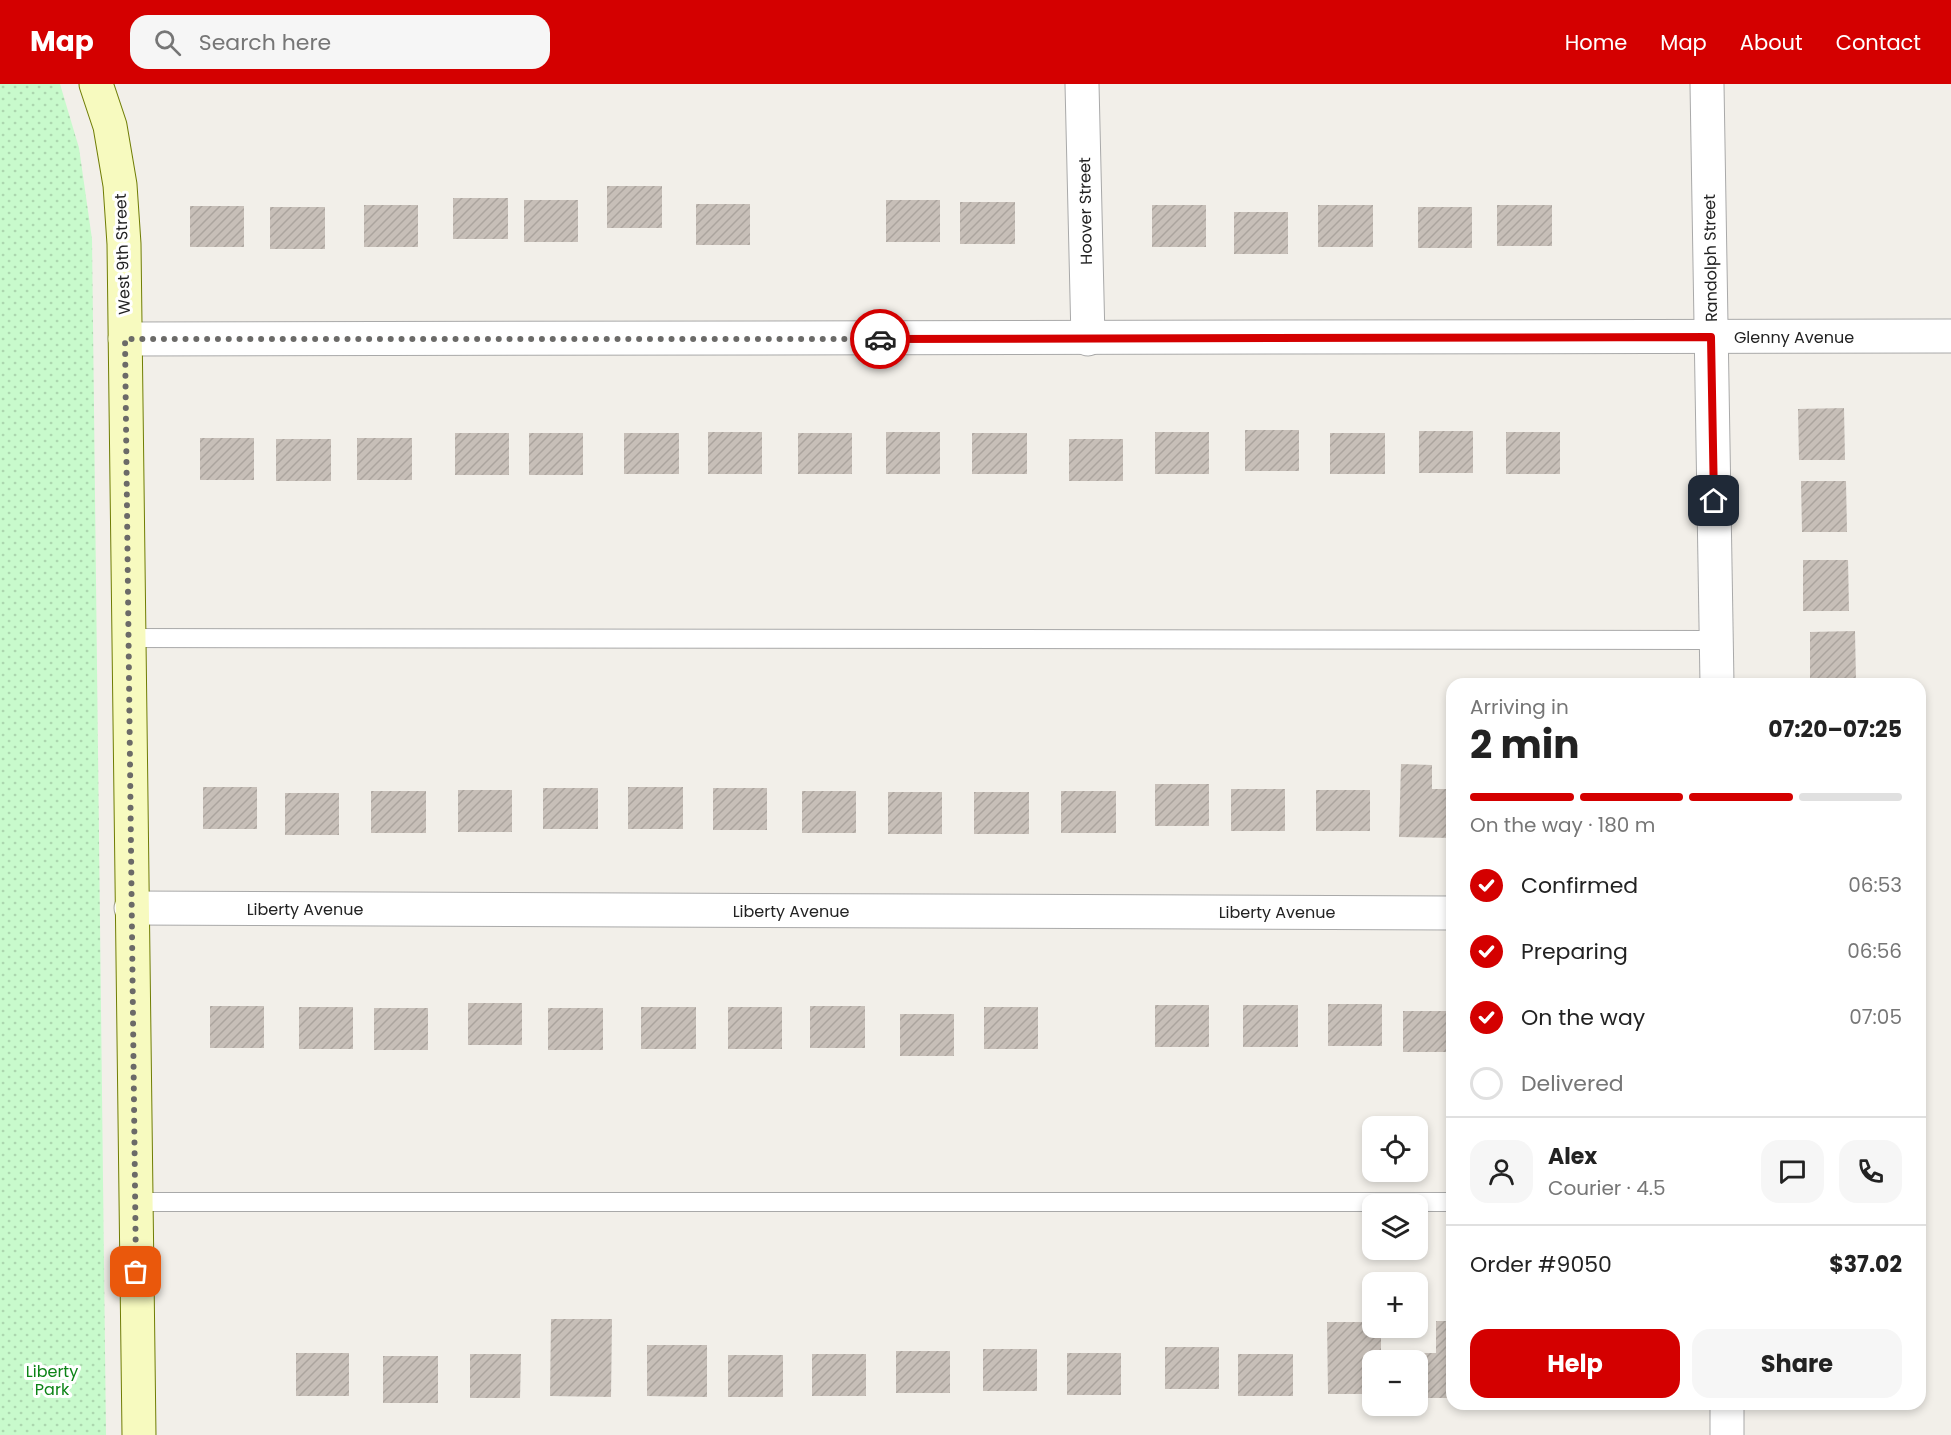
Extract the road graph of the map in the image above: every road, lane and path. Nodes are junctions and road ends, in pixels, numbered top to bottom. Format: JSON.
{"nodes":[{"id":1,"x":96,"y":84,"type":"edge"},
{"id":2,"x":1082,"y":84,"type":"edge"},
{"id":3,"x":1707,"y":84,"type":"edge"},
{"id":4,"x":1951,"y":336,"type":"edge"},
{"id":5,"x":1711,"y":337,"type":"junction"},
{"id":6,"x":125,"y":339,"type":"junction"},
{"id":7,"x":1088,"y":339,"type":"junction"},
{"id":8,"x":128,"y":638,"type":"junction"},
{"id":9,"x":1716,"y":640,"type":"junction"},
{"id":10,"x":1717,"y":678,"type":"edge"},
{"id":11,"x":131,"y":908,"type":"junction"},
{"id":12,"x":1446,"y":913,"type":"edge"},
{"id":13,"x":135,"y":1202,"type":"junction"},
{"id":14,"x":1446,"y":1202,"type":"edge"},
{"id":15,"x":1726,"y":1410,"type":"edge"},
{"id":16,"x":139,"y":1435,"type":"edge"},
{"id":17,"x":1727,"y":1435,"type":"edge"}],
"edges":[{"from":1,"to":6,"type":"street","name":"West 9th Street"},
{"from":2,"to":7,"type":"street","name":"Hoover Street"},
{"from":3,"to":5,"type":"street","name":"Randolph Street"},
{"from":4,"to":5,"type":"street","name":"Glenny Avenue"},
{"from":5,"to":7,"type":"street","name":"Glenny Avenue"},
{"from":5,"to":9,"type":"street","name":"Randolph Street"},
{"from":6,"to":7,"type":"street","name":"Glenny Avenue"},
{"from":6,"to":8,"type":"street","name":"West 9th Street"},
{"from":8,"to":9,"type":"lane"},
{"from":8,"to":11,"type":"street","name":"West 9th Street"},
{"from":9,"to":10,"type":"street","name":"Randolph Street"},
{"from":11,"to":12,"type":"street","name":"Liberty Avenue"},
{"from":11,"to":13,"type":"street","name":"West 9th Street"},
{"from":13,"to":14,"type":"lane"},
{"from":13,"to":16,"type":"street","name":"West 9th Street"},
{"from":15,"to":17,"type":"street"}]}
